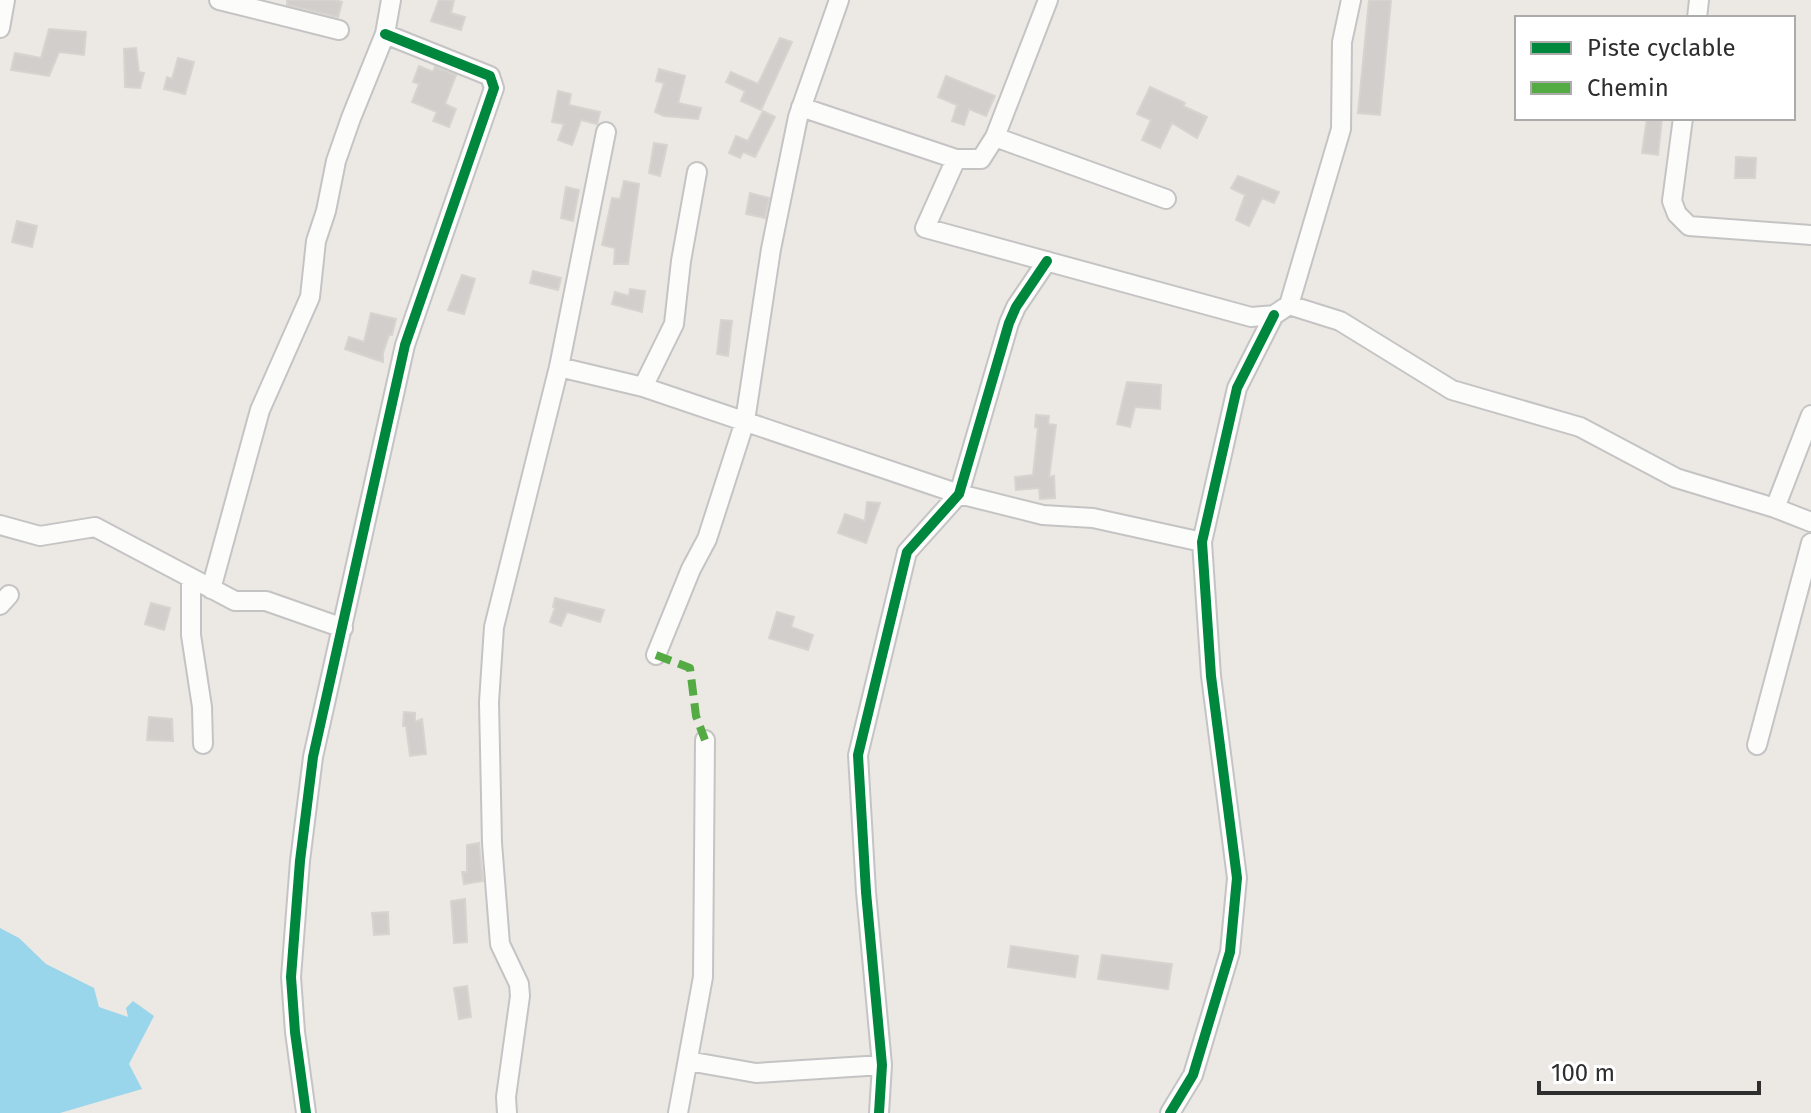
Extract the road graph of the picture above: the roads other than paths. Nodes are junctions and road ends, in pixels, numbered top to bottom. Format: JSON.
{"nodes":[{"id":1,"x":5,"y":0,"type":"edge"},
{"id":2,"x":219,"y":0,"type":"edge"},
{"id":3,"x":391,"y":0,"type":"edge"},
{"id":4,"x":839,"y":0,"type":"edge"},
{"id":5,"x":1048,"y":0,"type":"edge"},
{"id":6,"x":1351,"y":0,"type":"edge"},
{"id":7,"x":0,"y":28,"type":"edge"},
{"id":8,"x":339,"y":30,"type":"dead end"},
{"id":9,"x":385,"y":34,"type":"junction"},
{"id":10,"x":801,"y":107,"type":"junction"},
{"id":11,"x":1683,"y":120,"type":"edge"},
{"id":12,"x":606,"y":132,"type":"dead end"},
{"id":13,"x":995,"y":137,"type":"junction"},
{"id":14,"x":956,"y":159,"type":"junction"},
{"id":15,"x":697,"y":172,"type":"dead end"},
{"id":16,"x":1166,"y":199,"type":"dead end"},
{"id":17,"x":1811,"y":235,"type":"edge"},
{"id":18,"x":1047,"y":261,"type":"junction"},
{"id":19,"x":1281,"y":310,"type":"junction"},
{"id":20,"x":559,"y":367,"type":"junction"},
{"id":21,"x":643,"y":387,"type":"junction"},
{"id":22,"x":1811,"y":415,"type":"edge"},
{"id":23,"x":745,"y":421,"type":"junction"},
{"id":24,"x":959,"y":494,"type":"junction"},
{"id":25,"x":1775,"y":508,"type":"junction"},
{"id":26,"x":1811,"y":522,"type":"edge"},
{"id":27,"x":0,"y":525,"type":"edge"},
{"id":28,"x":1202,"y":542,"type":"junction"},
{"id":29,"x":1811,"y":543,"type":"edge"},
{"id":30,"x":191,"y":580,"type":"junction"},
{"id":31,"x":211,"y":589,"type":"junction"},
{"id":32,"x":343,"y":628,"type":"junction"},
{"id":33,"x":656,"y":655,"type":"dead end"},
{"id":34,"x":705,"y":740,"type":"dead end"},
{"id":35,"x":203,"y":744,"type":"dead end"},
{"id":36,"x":1757,"y":745,"type":"dead end"},
{"id":37,"x":688,"y":1061,"type":"junction"},
{"id":38,"x":882,"y":1065,"type":"junction"},
{"id":39,"x":306,"y":1113,"type":"edge"},
{"id":40,"x":507,"y":1113,"type":"edge"},
{"id":41,"x":678,"y":1113,"type":"edge"},
{"id":42,"x":879,"y":1113,"type":"edge"},
{"id":43,"x":1170,"y":1113,"type":"edge"}],
"edges":[{"from":1,"to":7,"type":"street"},
{"from":2,"to":8,"type":"street"},
{"from":3,"to":9,"type":"street"},
{"from":4,"to":10,"type":"street"},
{"from":5,"to":13,"type":"street"},
{"from":6,"to":19,"type":"street"},
{"from":9,"to":31,"type":"street"},
{"from":9,"to":32,"type":"street"},
{"from":10,"to":14,"type":"street"},
{"from":10,"to":23,"type":"street"},
{"from":11,"to":17,"type":"street"},
{"from":12,"to":20,"type":"street"},
{"from":13,"to":14,"type":"street"},
{"from":13,"to":16,"type":"street"},
{"from":14,"to":18,"type":"street"},
{"from":15,"to":21,"type":"street"},
{"from":18,"to":19,"type":"street"},
{"from":18,"to":24,"type":"street"},
{"from":19,"to":25,"type":"street"},
{"from":19,"to":28,"type":"street"},
{"from":20,"to":21,"type":"street"},
{"from":20,"to":40,"type":"street"},
{"from":21,"to":23,"type":"street"},
{"from":22,"to":25,"type":"street"},
{"from":23,"to":24,"type":"street"},
{"from":23,"to":33,"type":"street"},
{"from":24,"to":28,"type":"street"},
{"from":24,"to":38,"type":"street"},
{"from":25,"to":26,"type":"street"},
{"from":27,"to":30,"type":"street"},
{"from":28,"to":43,"type":"street"},
{"from":29,"to":36,"type":"street"},
{"from":30,"to":31,"type":"street"},
{"from":30,"to":35,"type":"street"},
{"from":31,"to":32,"type":"street"},
{"from":32,"to":39,"type":"street"},
{"from":34,"to":37,"type":"street"},
{"from":37,"to":38,"type":"street"},
{"from":37,"to":41,"type":"street"},
{"from":38,"to":42,"type":"street"}]}
